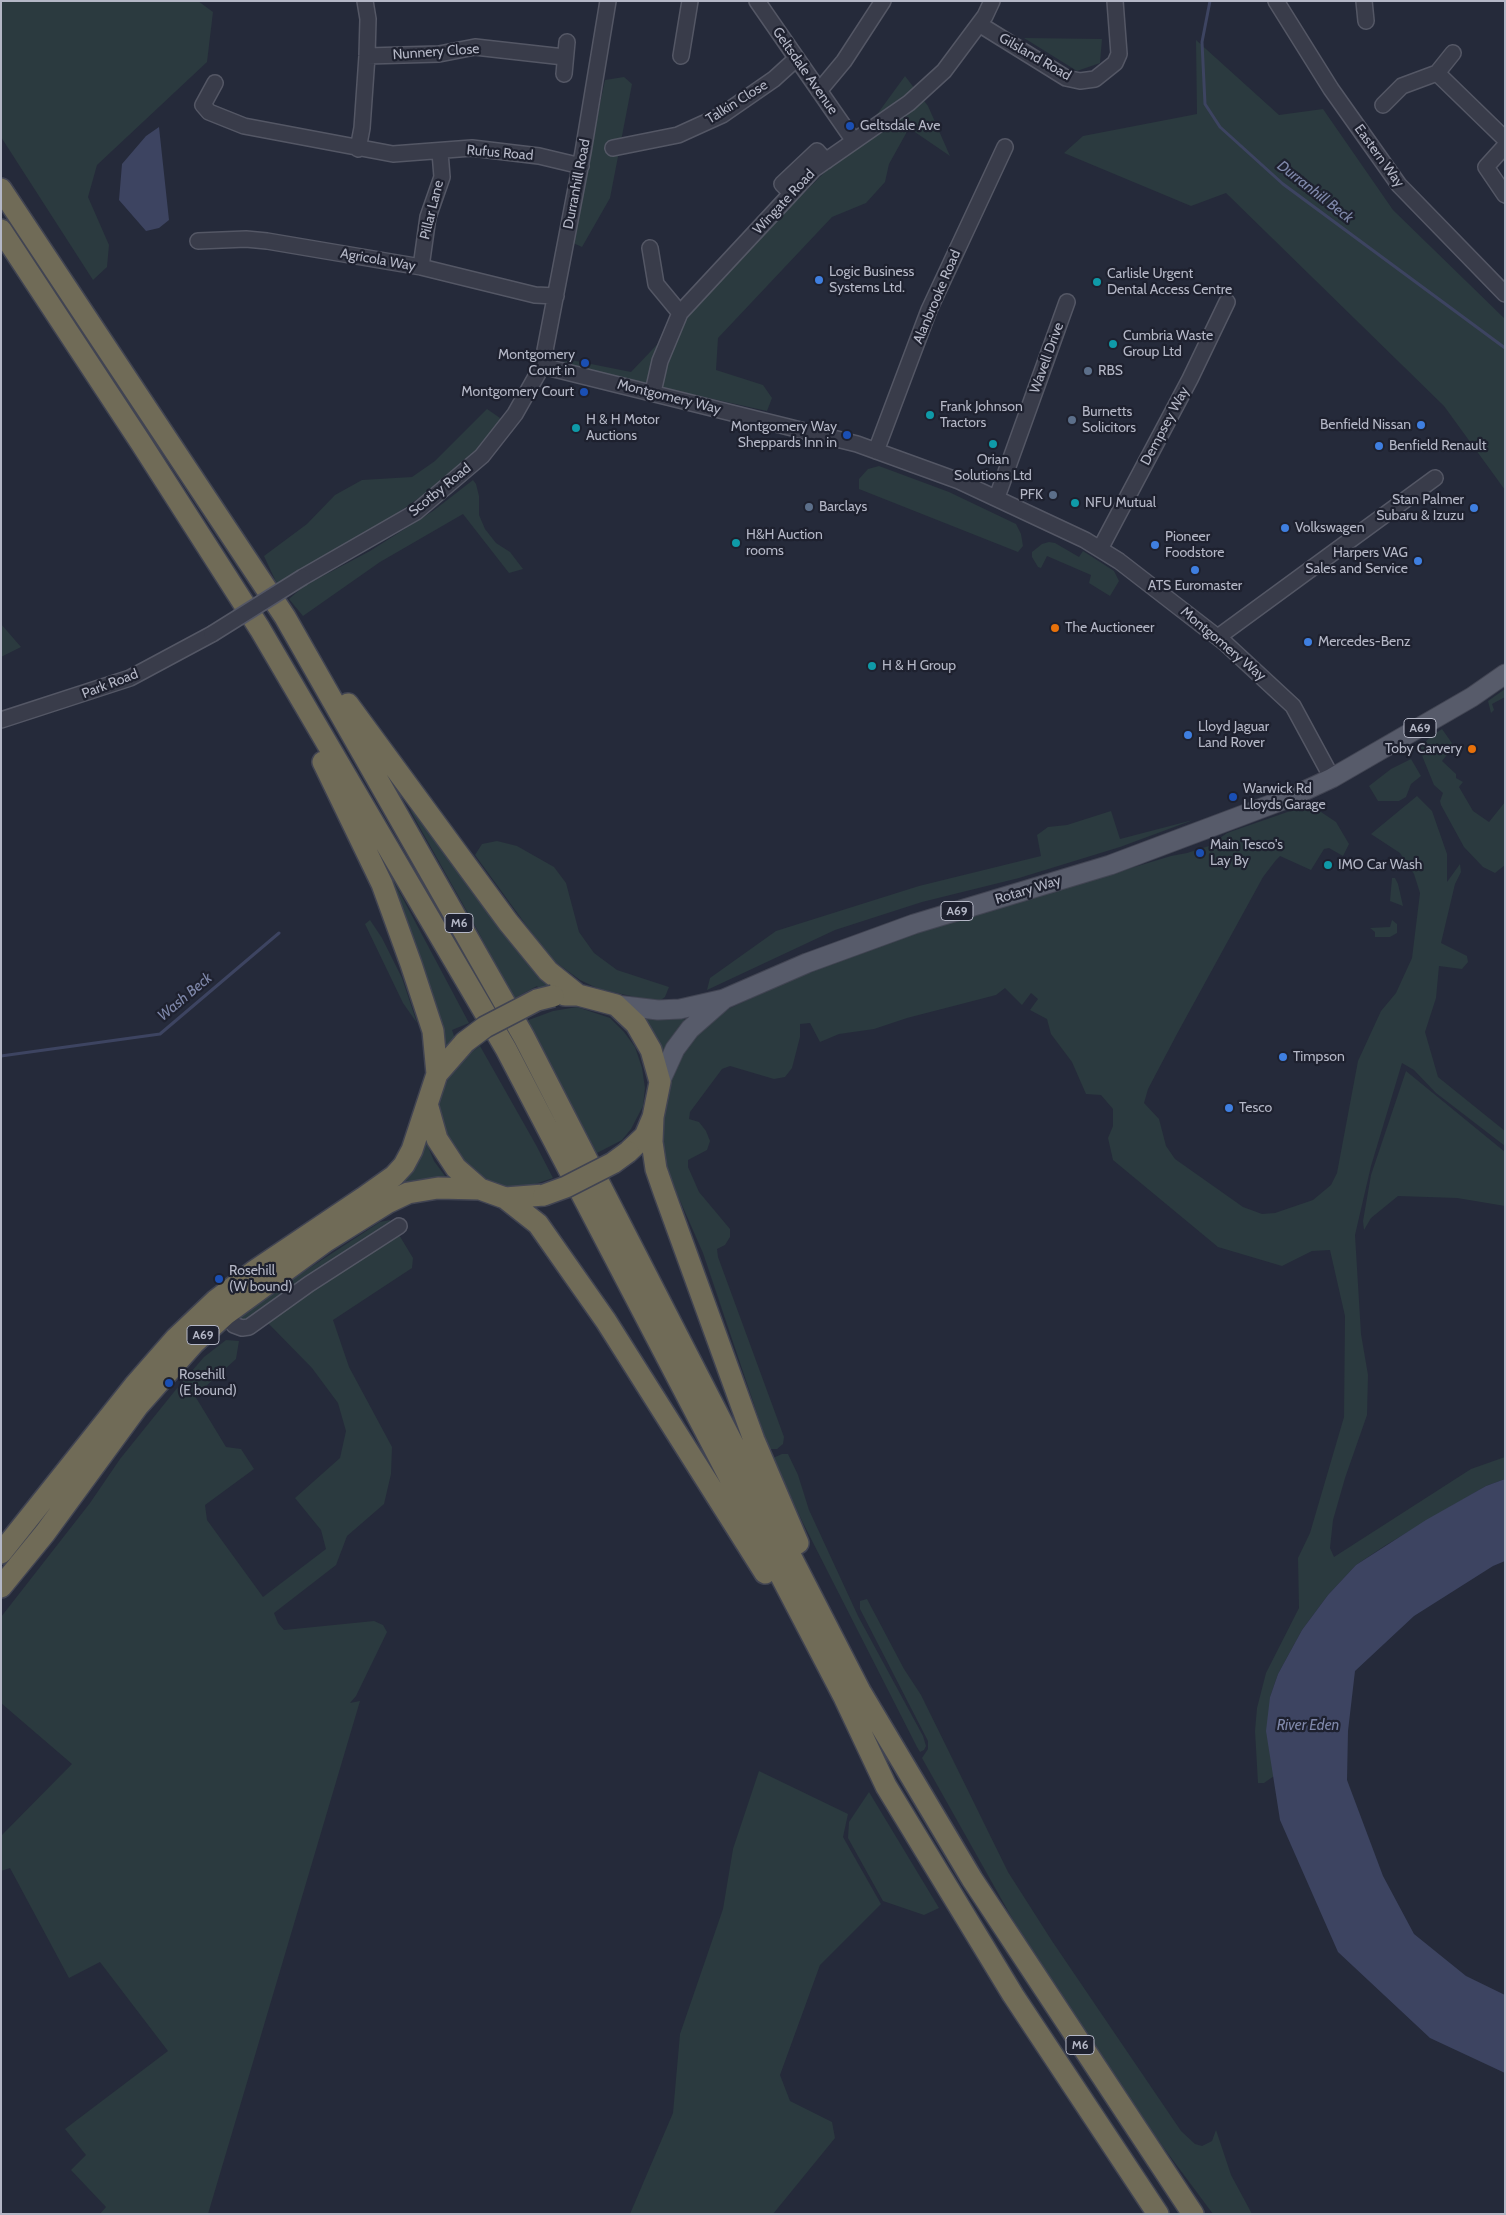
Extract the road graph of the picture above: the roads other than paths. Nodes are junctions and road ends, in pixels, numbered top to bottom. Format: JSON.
{"nodes":[{"id":1,"x":365,"y":1,"type":"edge"},
{"id":2,"x":608,"y":1,"type":"edge"},
{"id":3,"x":690,"y":1,"type":"edge"},
{"id":4,"x":757,"y":1,"type":"edge"},
{"id":5,"x":883,"y":1,"type":"edge"},
{"id":6,"x":992,"y":1,"type":"edge"},
{"id":7,"x":1115,"y":1,"type":"edge"},
{"id":8,"x":1276,"y":1,"type":"edge"},
{"id":9,"x":1364,"y":1,"type":"edge"},
{"id":10,"x":1366,"y":21,"type":"dead end"},
{"id":11,"x":979,"y":24,"type":"junction"},
{"id":12,"x":1454,"y":52,"type":"dead end"},
{"id":13,"x":367,"y":56,"type":"junction"},
{"id":14,"x":681,"y":56,"type":"dead end"},
{"id":15,"x":796,"y":59,"type":"junction"},
{"id":16,"x":1438,"y":72,"type":"junction"},
{"id":17,"x":564,"y":74,"type":"dead end"},
{"id":18,"x":215,"y":83,"type":"dead end"},
{"id":19,"x":819,"y":91,"type":"junction"},
{"id":20,"x":1383,"y":105,"type":"dead end"},
{"id":21,"x":1505,"y":139,"type":"edge"},
{"id":22,"x":854,"y":141,"type":"junction"},
{"id":23,"x":1005,"y":146,"type":"dead end"},
{"id":24,"x":1505,"y":146,"type":"edge"},
{"id":25,"x":613,"y":148,"type":"dead end"},
{"id":26,"x":358,"y":149,"type":"junction"},
{"id":27,"x":440,"y":152,"type":"junction"},
{"id":28,"x":581,"y":166,"type":"junction"},
{"id":29,"x":1,"y":189,"type":"edge"},
{"id":30,"x":1505,"y":195,"type":"edge"},
{"id":31,"x":1,"y":230,"type":"edge"},
{"id":32,"x":198,"y":241,"type":"dead end"},
{"id":33,"x":650,"y":248,"type":"dead end"},
{"id":34,"x":421,"y":267,"type":"junction"},
{"id":35,"x":1505,"y":294,"type":"edge"},
{"id":36,"x":556,"y":296,"type":"junction"},
{"id":37,"x":1067,"y":302,"type":"dead end"},
{"id":38,"x":1227,"y":302,"type":"dead end"},
{"id":39,"x":680,"y":313,"type":"junction"},
{"id":40,"x":542,"y":366,"type":"junction"},
{"id":41,"x":653,"y":392,"type":"junction"},
{"id":42,"x":876,"y":451,"type":"junction"},
{"id":43,"x":1435,"y":478,"type":"dead end"},
{"id":44,"x":997,"y":497,"type":"junction"},
{"id":45,"x":1100,"y":549,"type":"junction"},
{"id":46,"x":285,"y":617,"type":"junction"},
{"id":47,"x":260,"y":629,"type":"junction"},
{"id":48,"x":212,"y":634,"type":"joint"},
{"id":49,"x":1218,"y":637,"type":"junction"},
{"id":50,"x":1505,"y":674,"type":"edge"},
{"id":51,"x":1,"y":720,"type":"edge"},
{"id":52,"x":1332,"y":778,"type":"junction"},
{"id":53,"x":578,"y":995,"type":"junction"},
{"id":54,"x":724,"y":999,"type":"junction"},
{"id":55,"x":616,"y":1006,"type":"junction"},
{"id":56,"x":437,"y":1074,"type":"junction"},
{"id":57,"x":660,"y":1082,"type":"junction"},
{"id":58,"x":428,"y":1107,"type":"junction"},
{"id":59,"x":653,"y":1117,"type":"junction"},
{"id":60,"x":480,"y":1189,"type":"junction"},
{"id":61,"x":505,"y":1198,"type":"junction"},
{"id":62,"x":400,"y":1226,"type":"dead end"},
{"id":63,"x":221,"y":1307,"type":"junction"},
{"id":64,"x":1,"y":1553,"type":"edge"},
{"id":65,"x":1,"y":1587,"type":"edge"},
{"id":66,"x":852,"y":1694,"type":"junction"},
{"id":67,"x":1191,"y":2212,"type":"edge"},
{"id":68,"x":1158,"y":2214,"type":"edge"}],
"edges":[{"from":1,"to":13,"type":"street"},
{"from":2,"to":28,"type":"street","name":"Durranhill Road"},
{"from":3,"to":14,"type":"street"},
{"from":4,"to":15,"type":"street","name":"Geltsdale Avenue"},
{"from":5,"to":19,"type":"street"},
{"from":6,"to":11,"type":"street","name":"Wingate Road"},
{"from":7,"to":11,"type":"street","name":"Gilsland Road"},
{"from":8,"to":35,"type":"street","name":"Eastern Way"},
{"from":9,"to":10,"type":"street"},
{"from":11,"to":22,"type":"street","name":"Wingate Road"},
{"from":12,"to":16,"type":"street"},
{"from":13,"to":17,"type":"street","name":"Nunnery Close"},
{"from":13,"to":26,"type":"street"},
{"from":15,"to":19,"type":"street","name":"Geltsdale Avenue"},
{"from":15,"to":25,"type":"street","name":"Talkin Close"},
{"from":16,"to":20,"type":"street"},
{"from":16,"to":21,"type":"street"},
{"from":18,"to":26,"type":"street","name":"Rufus Road"},
{"from":19,"to":22,"type":"street","name":"Geltsdale Avenue"},
{"from":22,"to":39,"type":"street","name":"Wingate Road"},
{"from":23,"to":42,"type":"street","name":"Alanbrooke Road"},
{"from":24,"to":30,"type":"street"},
{"from":26,"to":27,"type":"street","name":"Rufus Road"},
{"from":27,"to":28,"type":"street","name":"Rufus Road"},
{"from":27,"to":34,"type":"street","name":"Pillar Lane"},
{"from":28,"to":36,"type":"street","name":"Durranhill Road"},
{"from":29,"to":46,"type":"highway","number":"M6"},
{"from":31,"to":47,"type":"highway","number":"M6"},
{"from":32,"to":34,"type":"street","name":"Agricola Way"},
{"from":33,"to":39,"type":"street"},
{"from":34,"to":36,"type":"street","name":"Agricola Way"},
{"from":36,"to":40,"type":"street","name":"Durranhill Road"},
{"from":37,"to":44,"type":"street","name":"Wavell Drive"},
{"from":38,"to":45,"type":"street","name":"Dempsey Way"},
{"from":39,"to":41,"type":"street","name":"Wingate Road"},
{"from":40,"to":41,"type":"street","name":"Montgomery Way"},
{"from":40,"to":48,"type":"street","name":"Scotby Road","bridge":true},
{"from":41,"to":42,"type":"street","name":"Montgomery Way"},
{"from":42,"to":44,"type":"street","name":"Montgomery Way"},
{"from":43,"to":49,"type":"street"},
{"from":44,"to":45,"type":"street","name":"Montgomery Way"},
{"from":45,"to":49,"type":"street","name":"Montgomery Way"},
{"from":46,"to":53,"type":"highway"},
{"from":46,"to":66,"type":"highway","number":"M6"},
{"from":47,"to":56,"type":"highway"},
{"from":47,"to":66,"type":"highway","number":"M6"},
{"from":48,"to":51,"type":"street","name":"Park Road"},
{"from":49,"to":52,"type":"street","name":"Montgomery Way"},
{"from":50,"to":52,"type":"main road","number":"A69"},
{"from":52,"to":54,"type":"main road","name":"Rotary Way","number":"A69"},
{"from":53,"to":55,"type":"highway","number":"A69"},
{"from":53,"to":56,"type":"highway","number":"A69","bridge":true},
{"from":54,"to":55,"type":"main road","name":"Rotary Way","number":"A69"},
{"from":54,"to":57,"type":"main road","name":"Rotary Way","number":"A69"},
{"from":55,"to":57,"type":"highway","number":"A69"},
{"from":56,"to":58,"type":"highway"},
{"from":57,"to":59,"type":"highway","number":"A69"},
{"from":58,"to":60,"type":"highway"},
{"from":58,"to":63,"type":"highway","number":"A69"},
{"from":59,"to":61,"type":"highway","number":"A69","bridge":true},
{"from":59,"to":66,"type":"highway"},
{"from":60,"to":61,"type":"highway"},
{"from":60,"to":63,"type":"highway","number":"A69"},
{"from":61,"to":66,"type":"highway"},
{"from":62,"to":63,"type":"street"},
{"from":63,"to":64,"type":"highway","number":"A69"},
{"from":63,"to":65,"type":"highway","number":"A69"},
{"from":66,"to":67,"type":"highway","number":"M6"},
{"from":66,"to":68,"type":"highway","number":"M6"}]}
